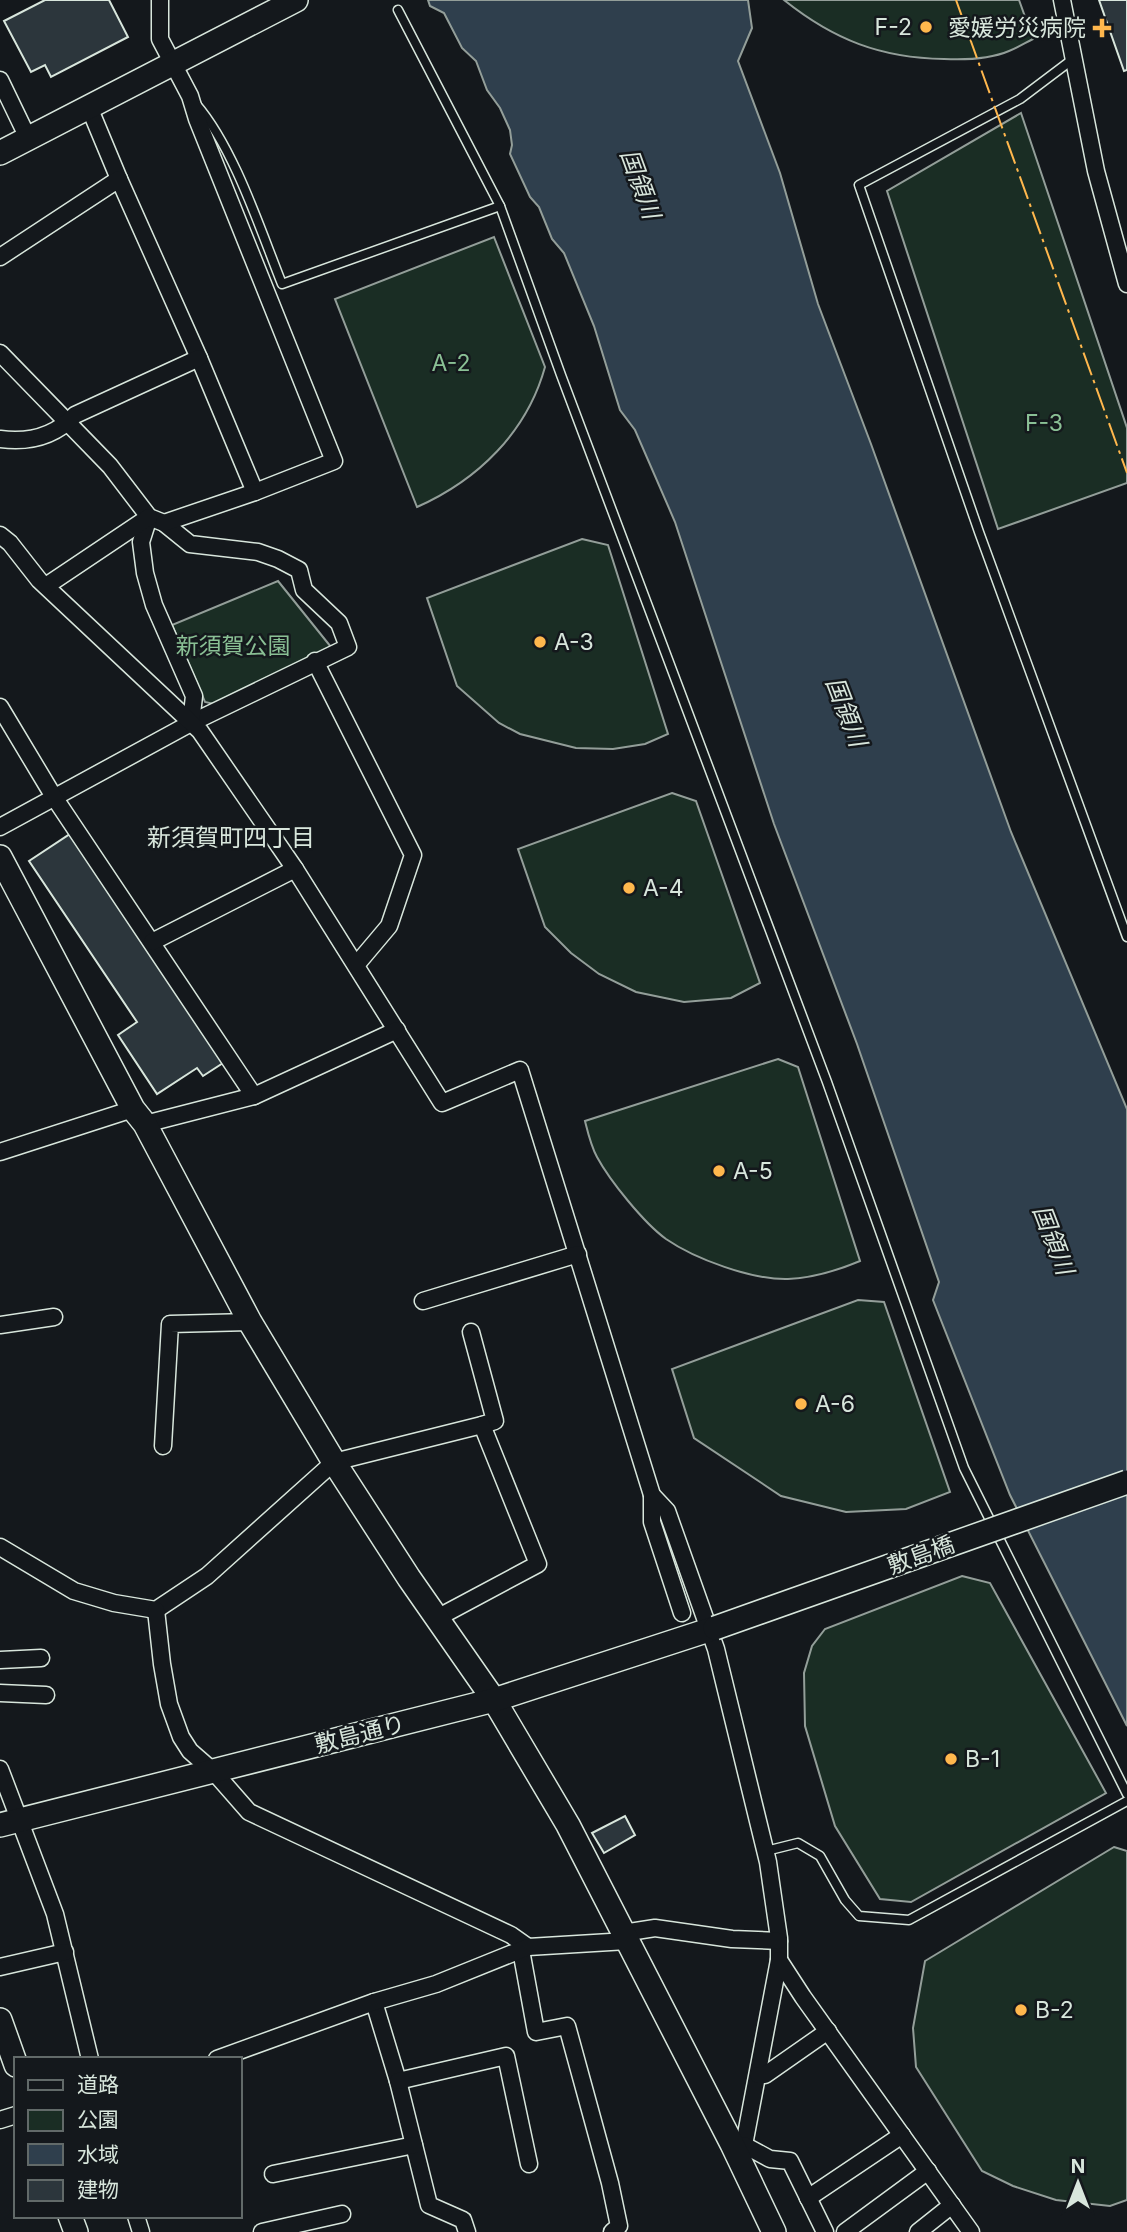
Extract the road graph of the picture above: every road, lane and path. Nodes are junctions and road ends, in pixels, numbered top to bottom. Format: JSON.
{"nodes":[{"id":1,"x":160,"y":0,"type":"edge"},
{"id":2,"x":296,"y":0,"type":"edge"},
{"id":3,"x":1062,"y":0,"type":"edge"},
{"id":4,"x":398,"y":10,"type":"dead end"},
{"id":5,"x":1073,"y":59,"type":"junction"},
{"id":6,"x":172,"y":64,"type":"junction"},
{"id":7,"x":0,"y":80,"type":"edge"},
{"id":8,"x":190,"y":96,"type":"junction"},
{"id":9,"x":89,"y":107,"type":"junction"},
{"id":10,"x":28,"y":138,"type":"junction"},
{"id":11,"x":0,"y":153,"type":"edge"},
{"id":12,"x":119,"y":179,"type":"junction"},
{"id":13,"x":500,"y":206,"type":"junction"},
{"id":14,"x":0,"y":257,"type":"edge"},
{"id":15,"x":1127,"y":282,"type":"edge"},
{"id":16,"x":0,"y":353,"type":"edge"},
{"id":17,"x":199,"y":358,"type":"junction"},
{"id":18,"x":68,"y":423,"type":"junction"},
{"id":19,"x":0,"y":439,"type":"edge"},
{"id":20,"x":255,"y":492,"type":"junction"},
{"id":21,"x":157,"y":520,"type":"junction"},
{"id":22,"x":0,"y":535,"type":"edge"},
{"id":23,"x":46,"y":586,"type":"junction"},
{"id":24,"x":315,"y":661,"type":"junction"},
{"id":25,"x":0,"y":707,"type":"edge"},
{"id":26,"x":191,"y":723,"type":"junction"},
{"id":27,"x":54,"y":797,"type":"junction"},
{"id":28,"x":0,"y":827,"type":"edge"},
{"id":29,"x":0,"y":857,"type":"edge"},
{"id":30,"x":295,"y":869,"type":"junction"},
{"id":31,"x":1127,"y":937,"type":"edge"},
{"id":32,"x":152,"y":943,"type":"junction"},
{"id":33,"x":357,"y":964,"type":"junction"},
{"id":34,"x":397,"y":1030,"type":"junction"},
{"id":35,"x":254,"y":1096,"type":"junction"},
{"id":36,"x":139,"y":1117,"type":"junction"},
{"id":37,"x":0,"y":1152,"type":"edge"},
{"id":38,"x":578,"y":1254,"type":"junction"},
{"id":39,"x":423,"y":1301,"type":"dead end"},
{"id":40,"x":54,"y":1317,"type":"dead end"},
{"id":41,"x":250,"y":1322,"type":"junction"},
{"id":42,"x":0,"y":1325,"type":"edge"},
{"id":43,"x":471,"y":1332,"type":"dead end"},
{"id":44,"x":482,"y":1425,"type":"junction"},
{"id":45,"x":163,"y":1446,"type":"dead end"},
{"id":46,"x":334,"y":1462,"type":"junction"},
{"id":47,"x":1127,"y":1482,"type":"edge"},
{"id":48,"x":652,"y":1494,"type":"junction"},
{"id":49,"x":0,"y":1547,"type":"edge"},
{"id":50,"x":156,"y":1609,"type":"junction"},
{"id":51,"x":682,"y":1612,"type":"dead end"},
{"id":52,"x":437,"y":1618,"type":"junction"},
{"id":53,"x":713,"y":1629,"type":"junction"},
{"id":54,"x":41,"y":1658,"type":"dead end"},
{"id":55,"x":0,"y":1660,"type":"edge"},
{"id":56,"x":0,"y":1693,"type":"edge"},
{"id":57,"x":46,"y":1695,"type":"dead end"},
{"id":58,"x":494,"y":1700,"type":"junction"},
{"id":59,"x":0,"y":1769,"type":"edge"},
{"id":60,"x":214,"y":1772,"type":"junction"},
{"id":61,"x":1127,"y":1794,"type":"edge"},
{"id":62,"x":1127,"y":1801,"type":"edge"},
{"id":63,"x":10,"y":1823,"type":"edge"},
{"id":64,"x":766,"y":1850,"type":"junction"},
{"id":65,"x":625,"y":1937,"type":"junction"},
{"id":66,"x":779,"y":1941,"type":"junction"},
{"id":67,"x":524,"y":1949,"type":"junction"},
{"id":68,"x":65,"y":1952,"type":"junction"},
{"id":69,"x":779,"y":1960,"type":"junction"},
{"id":70,"x":0,"y":1967,"type":"edge"},
{"id":71,"x":374,"y":2002,"type":"junction"},
{"id":72,"x":0,"y":2020,"type":"edge"},
{"id":73,"x":828,"y":2031,"type":"junction"},
{"id":74,"x":90,"y":2057,"type":"edge"},
{"id":75,"x":223,"y":2057,"type":"edge"},
{"id":76,"x":14,"y":2059,"type":"edge"},
{"id":77,"x":758,"y":2075,"type":"junction"},
{"id":78,"x":398,"y":2081,"type":"junction"},
{"id":79,"x":902,"y":2136,"type":"junction"},
{"id":80,"x":414,"y":2145,"type":"junction"},
{"id":81,"x":741,"y":2152,"type":"junction"},
{"id":82,"x":529,"y":2164,"type":"dead end"},
{"id":83,"x":928,"y":2171,"type":"junction"},
{"id":84,"x":273,"y":2174,"type":"dead end"},
{"id":85,"x":808,"y":2199,"type":"junction"},
{"id":86,"x":952,"y":2205,"type":"junction"},
{"id":87,"x":342,"y":2214,"type":"dead end"},
{"id":88,"x":262,"y":2232,"type":"edge"},
{"id":89,"x":467,"y":2232,"type":"edge"},
{"id":90,"x":612,"y":2232,"type":"edge"},
{"id":91,"x":774,"y":2232,"type":"edge"},
{"id":92,"x":825,"y":2232,"type":"edge"},
{"id":93,"x":845,"y":2232,"type":"edge"},
{"id":94,"x":918,"y":2232,"type":"edge"},
{"id":95,"x":971,"y":2232,"type":"edge"}],
"edges":[{"from":1,"to":6,"type":"street"},
{"from":2,"to":6,"type":"street"},
{"from":3,"to":5,"type":"street"},
{"from":4,"to":13,"type":"lane"},
{"from":5,"to":15,"type":"street"},
{"from":5,"to":31,"type":"lane"},
{"from":6,"to":8,"type":"street"},
{"from":6,"to":9,"type":"street"},
{"from":7,"to":10,"type":"street"},
{"from":8,"to":13,"type":"lane"},
{"from":8,"to":20,"type":"street"},
{"from":9,"to":10,"type":"street"},
{"from":9,"to":12,"type":"street"},
{"from":10,"to":11,"type":"street"},
{"from":12,"to":14,"type":"street"},
{"from":12,"to":17,"type":"street"},
{"from":13,"to":61,"type":"lane"},
{"from":16,"to":18,"type":"street"},
{"from":17,"to":18,"type":"street"},
{"from":17,"to":20,"type":"street"},
{"from":18,"to":19,"type":"street"},
{"from":18,"to":21,"type":"street"},
{"from":20,"to":21,"type":"street"},
{"from":21,"to":23,"type":"street"},
{"from":21,"to":24,"type":"street"},
{"from":21,"to":26,"type":"street"},
{"from":22,"to":23,"type":"street"},
{"from":23,"to":26,"type":"street"},
{"from":24,"to":26,"type":"street"},
{"from":24,"to":33,"type":"street"},
{"from":25,"to":27,"type":"street"},
{"from":26,"to":27,"type":"street"},
{"from":26,"to":30,"type":"street"},
{"from":27,"to":28,"type":"street"},
{"from":27,"to":32,"type":"street"},
{"from":29,"to":36,"type":"street"},
{"from":30,"to":32,"type":"street"},
{"from":30,"to":33,"type":"street"},
{"from":32,"to":35,"type":"street"},
{"from":33,"to":34,"type":"street"},
{"from":34,"to":35,"type":"street"},
{"from":34,"to":38,"type":"street"},
{"from":35,"to":36,"type":"street"},
{"from":36,"to":37,"type":"street"},
{"from":36,"to":41,"type":"street"},
{"from":38,"to":39,"type":"street"},
{"from":38,"to":48,"type":"street"},
{"from":40,"to":42,"type":"street"},
{"from":41,"to":45,"type":"street"},
{"from":41,"to":46,"type":"street"},
{"from":43,"to":44,"type":"street"},
{"from":44,"to":46,"type":"street"},
{"from":44,"to":52,"type":"street"},
{"from":46,"to":50,"type":"street"},
{"from":46,"to":52,"type":"street"},
{"from":47,"to":53,"type":"street","name":"敷島橋","bridge":true},
{"from":48,"to":51,"type":"street"},
{"from":48,"to":53,"type":"street"},
{"from":49,"to":50,"type":"street"},
{"from":50,"to":60,"type":"street"},
{"from":52,"to":58,"type":"street"},
{"from":53,"to":58,"type":"street","name":"敷島通り"},
{"from":53,"to":64,"type":"street"},
{"from":54,"to":55,"type":"street"},
{"from":56,"to":57,"type":"street"},
{"from":58,"to":60,"type":"street","name":"敷島通り"},
{"from":58,"to":65,"type":"street"},
{"from":59,"to":63,"type":"street"},
{"from":60,"to":63,"type":"street","name":"敷島通り"},
{"from":60,"to":67,"type":"street"},
{"from":62,"to":64,"type":"lane"},
{"from":63,"to":68,"type":"street"},
{"from":64,"to":66,"type":"street"},
{"from":65,"to":66,"type":"street"},
{"from":65,"to":67,"type":"street"},
{"from":65,"to":81,"type":"street"},
{"from":66,"to":69,"type":"street"},
{"from":67,"to":71,"type":"street"},
{"from":67,"to":90,"type":"street"},
{"from":68,"to":70,"type":"street"},
{"from":68,"to":74,"type":"street"},
{"from":69,"to":73,"type":"street"},
{"from":69,"to":77,"type":"street"},
{"from":71,"to":75,"type":"street"},
{"from":71,"to":78,"type":"street"},
{"from":72,"to":76,"type":"street"},
{"from":73,"to":77,"type":"street"},
{"from":73,"to":79,"type":"street"},
{"from":77,"to":81,"type":"street"},
{"from":78,"to":80,"type":"street"},
{"from":78,"to":82,"type":"street"},
{"from":79,"to":83,"type":"street"},
{"from":79,"to":85,"type":"street"},
{"from":80,"to":84,"type":"street"},
{"from":80,"to":89,"type":"street"},
{"from":81,"to":85,"type":"street"},
{"from":81,"to":91,"type":"street"},
{"from":83,"to":86,"type":"street"},
{"from":83,"to":93,"type":"street"},
{"from":85,"to":92,"type":"street"},
{"from":86,"to":94,"type":"street"},
{"from":86,"to":95,"type":"street"},
{"from":87,"to":88,"type":"street"}]}
